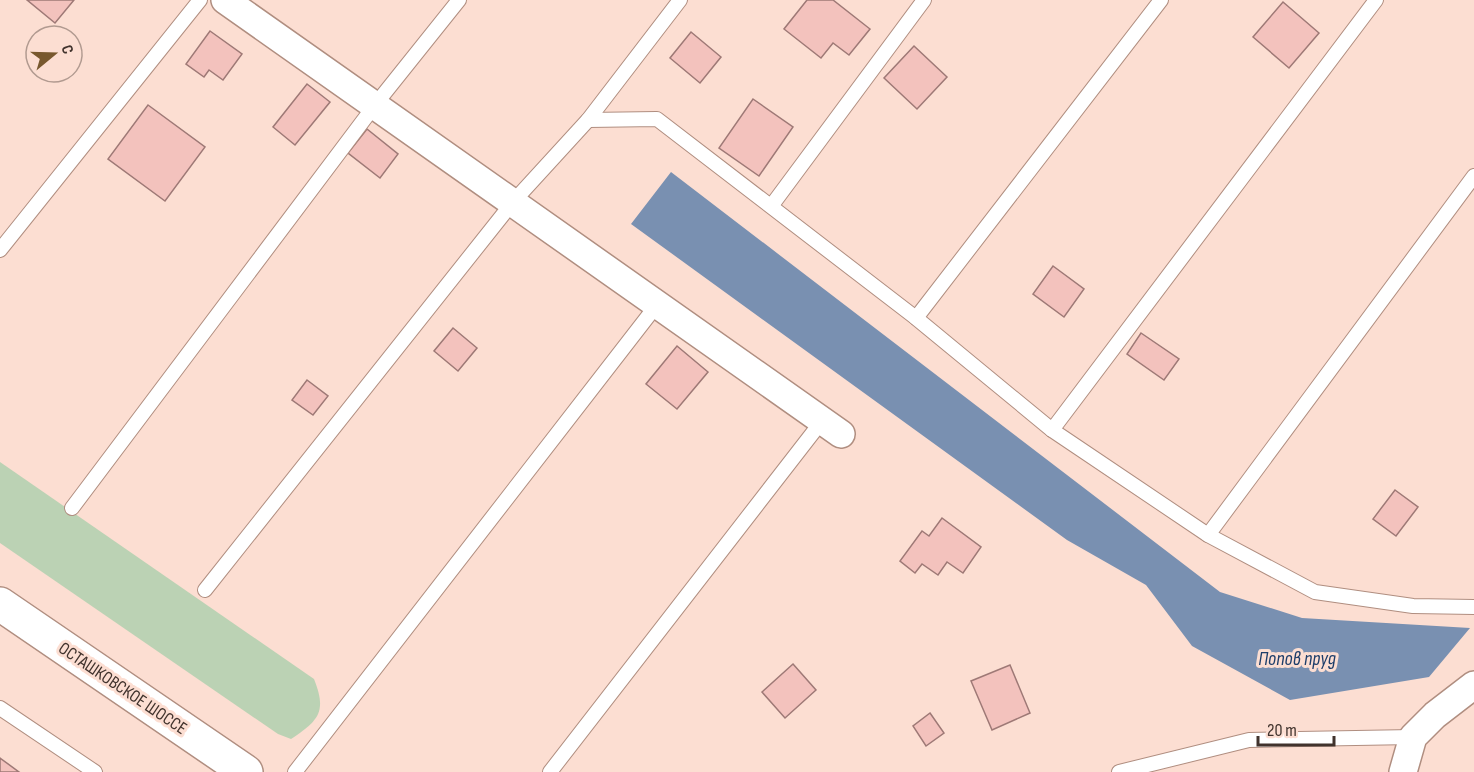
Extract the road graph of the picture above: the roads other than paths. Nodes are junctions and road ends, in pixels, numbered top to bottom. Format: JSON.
{"nodes":[{"id":1,"x":200,"y":0,"type":"edge"},
{"id":2,"x":225,"y":0,"type":"edge"},
{"id":3,"x":459,"y":0,"type":"edge"},
{"id":4,"x":680,"y":0,"type":"edge"},
{"id":5,"x":924,"y":0,"type":"edge"},
{"id":6,"x":1161,"y":0,"type":"edge"},
{"id":7,"x":1376,"y":0,"type":"edge"},
{"id":8,"x":375,"y":105,"type":"junction"},
{"id":9,"x":588,"y":120,"type":"junction"},
{"id":10,"x":1474,"y":176,"type":"edge"},
{"id":11,"x":513,"y":202,"type":"junction"},
{"id":12,"x":772,"y":206,"type":"junction"},
{"id":13,"x":0,"y":250,"type":"edge"},
{"id":14,"x":656,"y":306,"type":"junction"},
{"id":15,"x":915,"y":318,"type":"junction"},
{"id":16,"x":832,"y":427,"type":"joint"},
{"id":17,"x":1052,"y":430,"type":"junction"},
{"id":18,"x":72,"y":508,"type":"dead end"},
{"id":19,"x":1208,"y":535,"type":"junction"},
{"id":20,"x":205,"y":590,"type":"dead end"},
{"id":21,"x":0,"y":604,"type":"edge"},
{"id":22,"x":1474,"y":607,"type":"edge"},
{"id":23,"x":1474,"y":685,"type":"edge"},
{"id":24,"x":0,"y":708,"type":"edge"},
{"id":25,"x":1413,"y":737,"type":"junction"},
{"id":26,"x":95,"y":772,"type":"edge"},
{"id":27,"x":246,"y":772,"type":"edge"},
{"id":28,"x":295,"y":772,"type":"edge"},
{"id":29,"x":550,"y":772,"type":"edge"},
{"id":30,"x":1119,"y":772,"type":"edge"},
{"id":31,"x":1403,"y":772,"type":"edge"}],
"edges":[{"from":1,"to":13,"type":"lane"},
{"from":2,"to":8,"type":"street"},
{"from":3,"to":8,"type":"lane"},
{"from":4,"to":9,"type":"lane"},
{"from":5,"to":12,"type":"lane"},
{"from":6,"to":15,"type":"lane"},
{"from":7,"to":17,"type":"lane"},
{"from":8,"to":11,"type":"street"},
{"from":8,"to":18,"type":"lane"},
{"from":9,"to":11,"type":"lane"},
{"from":9,"to":12,"type":"lane"},
{"from":10,"to":19,"type":"lane"},
{"from":11,"to":14,"type":"street"},
{"from":11,"to":20,"type":"lane"},
{"from":12,"to":15,"type":"lane"},
{"from":14,"to":16,"type":"street"},
{"from":14,"to":28,"type":"lane"},
{"from":15,"to":17,"type":"lane"},
{"from":16,"to":29,"type":"lane"},
{"from":17,"to":19,"type":"lane"},
{"from":19,"to":22,"type":"lane"},
{"from":21,"to":27,"type":"main road","name":"ОСТАШКОВСКОЕ ШОССЕ"},
{"from":23,"to":25,"type":"street"},
{"from":24,"to":26,"type":"lane"},
{"from":25,"to":30,"type":"lane"},
{"from":25,"to":31,"type":"street"}]}
